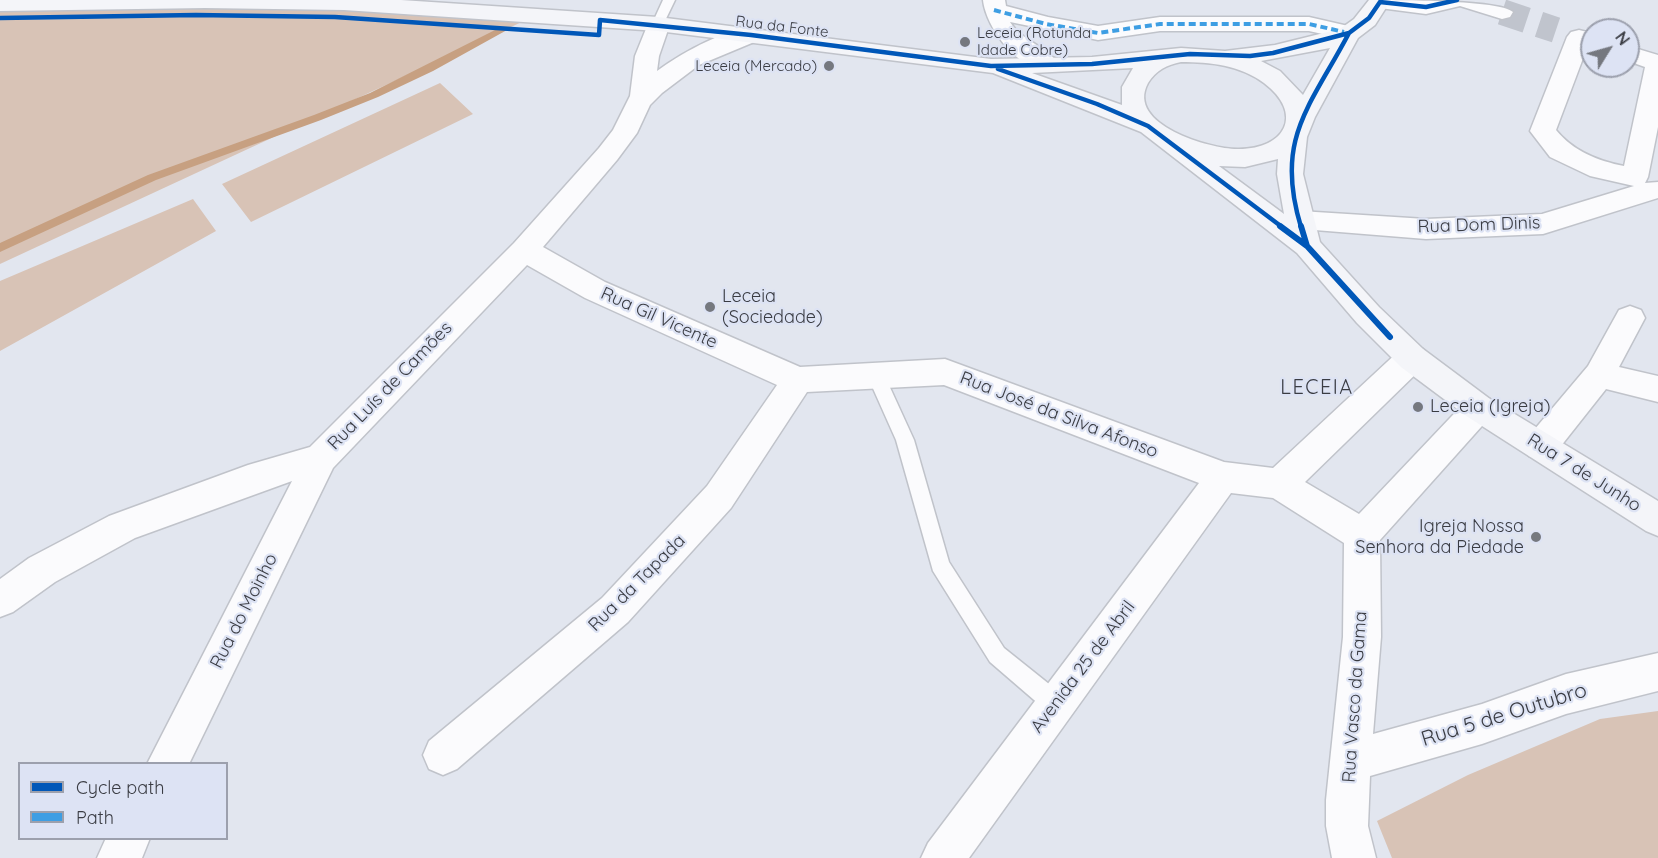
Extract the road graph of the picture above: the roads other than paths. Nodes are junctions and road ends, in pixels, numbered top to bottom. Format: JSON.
{"nodes":[{"id":1,"x":669,"y":0,"type":"edge"},
{"id":2,"x":1457,"y":0,"type":"edge"},
{"id":3,"x":1464,"y":0,"type":"edge"},
{"id":4,"x":1380,"y":1,"type":"edge"},
{"id":5,"x":0,"y":4,"type":"edge"},
{"id":6,"x":994,"y":5,"type":"edge"},
{"id":7,"x":1502,"y":12,"type":"tunnel mouth"},
{"id":8,"x":658,"y":24,"type":"junction"},
{"id":9,"x":1349,"y":33,"type":"junction"},
{"id":10,"x":751,"y":35,"type":"junction"},
{"id":11,"x":1576,"y":36,"type":"edge"},
{"id":12,"x":1216,"y":56,"type":"junction"},
{"id":13,"x":1640,"y":57,"type":"edge"},
{"id":14,"x":1167,"y":58,"type":"junction"},
{"id":15,"x":1046,"y":63,"type":"junction"},
{"id":16,"x":991,"y":66,"type":"junction"},
{"id":17,"x":640,"y":101,"type":"junction"},
{"id":18,"x":1297,"y":128,"type":"junction"},
{"id":19,"x":1158,"y":134,"type":"junction"},
{"id":20,"x":1648,"y":185,"type":"edge"},
{"id":21,"x":1303,"y":233,"type":"junction"},
{"id":22,"x":524,"y":250,"type":"junction"},
{"id":23,"x":1630,"y":318,"type":"dead end"},
{"id":24,"x":1401,"y":347,"type":"junction"},
{"id":25,"x":876,"y":375,"type":"junction"},
{"id":26,"x":1599,"y":375,"type":"junction"},
{"id":27,"x":798,"y":380,"type":"junction"},
{"id":28,"x":1658,"y":389,"type":"edge"},
{"id":29,"x":1479,"y":408,"type":"junction"},
{"id":30,"x":1541,"y":446,"type":"junction"},
{"id":31,"x":321,"y":458,"type":"junction"},
{"id":32,"x":1223,"y":477,"type":"junction"},
{"id":33,"x":1280,"y":484,"type":"junction"},
{"id":34,"x":1658,"y":520,"type":"edge"},
{"id":35,"x":1362,"y":535,"type":"junction"},
{"id":36,"x":0,"y":600,"type":"edge"},
{"id":37,"x":1658,"y":672,"type":"edge"},
{"id":38,"x":1056,"y":704,"type":"junction"},
{"id":39,"x":443,"y":755,"type":"dead end"},
{"id":40,"x":1351,"y":761,"type":"junction"},
{"id":41,"x":167,"y":762,"type":"edge"},
{"id":42,"x":128,"y":840,"type":"edge"},
{"id":43,"x":119,"y":858,"type":"edge"},
{"id":44,"x":943,"y":858,"type":"edge"},
{"id":45,"x":1354,"y":858,"type":"edge"}],
"edges":[{"from":1,"to":8,"type":"lane"},
{"from":2,"to":4,"type":"street"},
{"from":3,"to":7,"type":"street"},
{"from":4,"to":9,"type":"main road"},
{"from":5,"to":8,"type":"main road","name":"Rua da Fonte"},
{"from":6,"to":9,"type":"street"},
{"from":6,"to":15,"type":"street"},
{"from":8,"to":10,"type":"main road","name":"Rua da Fonte"},
{"from":8,"to":17,"type":"street","name":"Rua Luís de Camões"},
{"from":9,"to":12,"type":"main road"},
{"from":9,"to":18,"type":"main road"},
{"from":10,"to":16,"type":"main road","name":"Rua da Fonte"},
{"from":10,"to":17,"type":"street","name":"Rua Luís de Camões"},
{"from":11,"to":20,"type":"street"},
{"from":12,"to":14,"type":"main road"},
{"from":12,"to":18,"type":"main road"},
{"from":13,"to":20,"type":"street"},
{"from":14,"to":15,"type":"main road"},
{"from":14,"to":19,"type":"main road"},
{"from":15,"to":16,"type":"main road"},
{"from":16,"to":19,"type":"main road"},
{"from":17,"to":22,"type":"street","name":"Rua Luís de Camões"},
{"from":18,"to":19,"type":"main road"},
{"from":18,"to":21,"type":"main road"},
{"from":19,"to":21,"type":"main road","name":"Rua 7 de Junho"},
{"from":20,"to":21,"type":"street","name":"Rua Dom Dinis"},
{"from":21,"to":24,"type":"main road","name":"Rua 7 de Junho"},
{"from":22,"to":27,"type":"street","name":"Rua Gil Vicente"},
{"from":22,"to":31,"type":"street","name":"Rua Luís de Camões"},
{"from":23,"to":26,"type":"street"},
{"from":24,"to":29,"type":"main road","name":"Rua 7 de Junho"},
{"from":24,"to":33,"type":"street"},
{"from":25,"to":27,"type":"street","name":"Rua José da Silva Afonso"},
{"from":25,"to":32,"type":"street","name":"Rua José da Silva Afonso"},
{"from":25,"to":38,"type":"lane"},
{"from":26,"to":28,"type":"street"},
{"from":26,"to":30,"type":"street"},
{"from":27,"to":39,"type":"street","name":"Rua da Tapada"},
{"from":29,"to":30,"type":"main road","name":"Rua 7 de Junho"},
{"from":29,"to":35,"type":"street"},
{"from":30,"to":34,"type":"main road","name":"Rua 7 de Junho"},
{"from":31,"to":36,"type":"street","name":"Rua Luís de Camões"},
{"from":31,"to":41,"type":"street","name":"Rua do Moinho"},
{"from":32,"to":33,"type":"street","name":"Rua José da Silva Afonso"},
{"from":32,"to":38,"type":"street","name":"Avenida 25 de Abril"},
{"from":33,"to":35,"type":"street"},
{"from":35,"to":40,"type":"street","name":"Rua Vasco da Gama"},
{"from":37,"to":40,"type":"street","name":"Rua 5 de Outubro"},
{"from":38,"to":44,"type":"street","name":"Avenida 25 de Abril"},
{"from":40,"to":45,"type":"street","name":"Rua Vasco da Gama"},
{"from":42,"to":43,"type":"street"}]}
